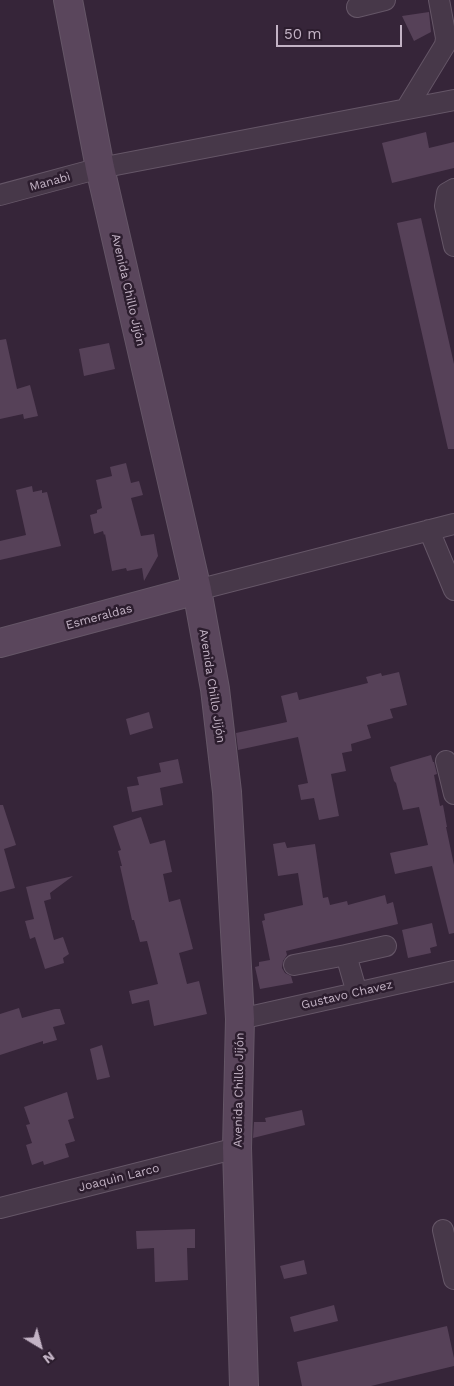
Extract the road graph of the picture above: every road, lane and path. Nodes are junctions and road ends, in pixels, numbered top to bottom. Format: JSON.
{"nodes":[{"id":1,"x":68,"y":0,"type":"edge"},
{"id":2,"x":385,"y":0,"type":"edge"},
{"id":3,"x":438,"y":0,"type":"edge"},
{"id":4,"x":357,"y":7,"type":"dead end"},
{"id":5,"x":454,"y":100,"type":"edge"},
{"id":6,"x":406,"y":109,"type":"junction"},
{"id":7,"x":100,"y":168,"type":"junction"},
{"id":8,"x":454,"y":189,"type":"edge"},
{"id":9,"x":0,"y":196,"type":"edge"},
{"id":10,"x":454,"y":246,"type":"edge"},
{"id":11,"x":454,"y":524,"type":"edge"},
{"id":12,"x":428,"y":530,"type":"junction"},
{"id":13,"x":197,"y":590,"type":"junction"},
{"id":14,"x":454,"y":590,"type":"edge"},
{"id":15,"x":0,"y":643,"type":"edge"},
{"id":16,"x":446,"y":761,"type":"dead end"},
{"id":17,"x":454,"y":794,"type":"edge"},
{"id":18,"x":386,"y":946,"type":"dead end"},
{"id":19,"x":346,"y":955,"type":"junction"},
{"id":20,"x":294,"y":965,"type":"dead end"},
{"id":21,"x":454,"y":971,"type":"edge"},
{"id":22,"x":357,"y":993,"type":"junction"},
{"id":23,"x":240,"y":1019,"type":"junction"},
{"id":24,"x":237,"y":1148,"type":"junction"},
{"id":25,"x":0,"y":1208,"type":"edge"},
{"id":26,"x":444,"y":1230,"type":"dead end"},
{"id":27,"x":454,"y":1279,"type":"edge"},
{"id":28,"x":244,"y":1386,"type":"edge"}],
"edges":[{"from":1,"to":7,"type":"street","name":"Avenida Chillo Jijón"},
{"from":2,"to":4,"type":"street"},
{"from":3,"to":6,"type":"street"},
{"from":5,"to":6,"type":"street","name":"Manabì"},
{"from":6,"to":7,"type":"street","name":"Manabì"},
{"from":7,"to":9,"type":"street","name":"Manabì"},
{"from":7,"to":13,"type":"street","name":"Avenida Chillo Jijón"},
{"from":8,"to":10,"type":"street"},
{"from":11,"to":12,"type":"street"},
{"from":12,"to":13,"type":"street"},
{"from":12,"to":14,"type":"street"},
{"from":13,"to":15,"type":"street","name":"Esmeraldas"},
{"from":13,"to":23,"type":"street","name":"Avenida Chillo Jijón"},
{"from":16,"to":17,"type":"street"},
{"from":18,"to":19,"type":"street"},
{"from":19,"to":20,"type":"street"},
{"from":19,"to":22,"type":"street"},
{"from":21,"to":22,"type":"street","name":"Gustavo Chavez"},
{"from":22,"to":23,"type":"street","name":"Gustavo Chavez"},
{"from":23,"to":24,"type":"street","name":"Avenida Chillo Jijón"},
{"from":24,"to":25,"type":"street","name":"Joaquìn Larco"},
{"from":24,"to":28,"type":"street","name":"Avenida Chillo Jijón"},
{"from":26,"to":27,"type":"street"}]}
